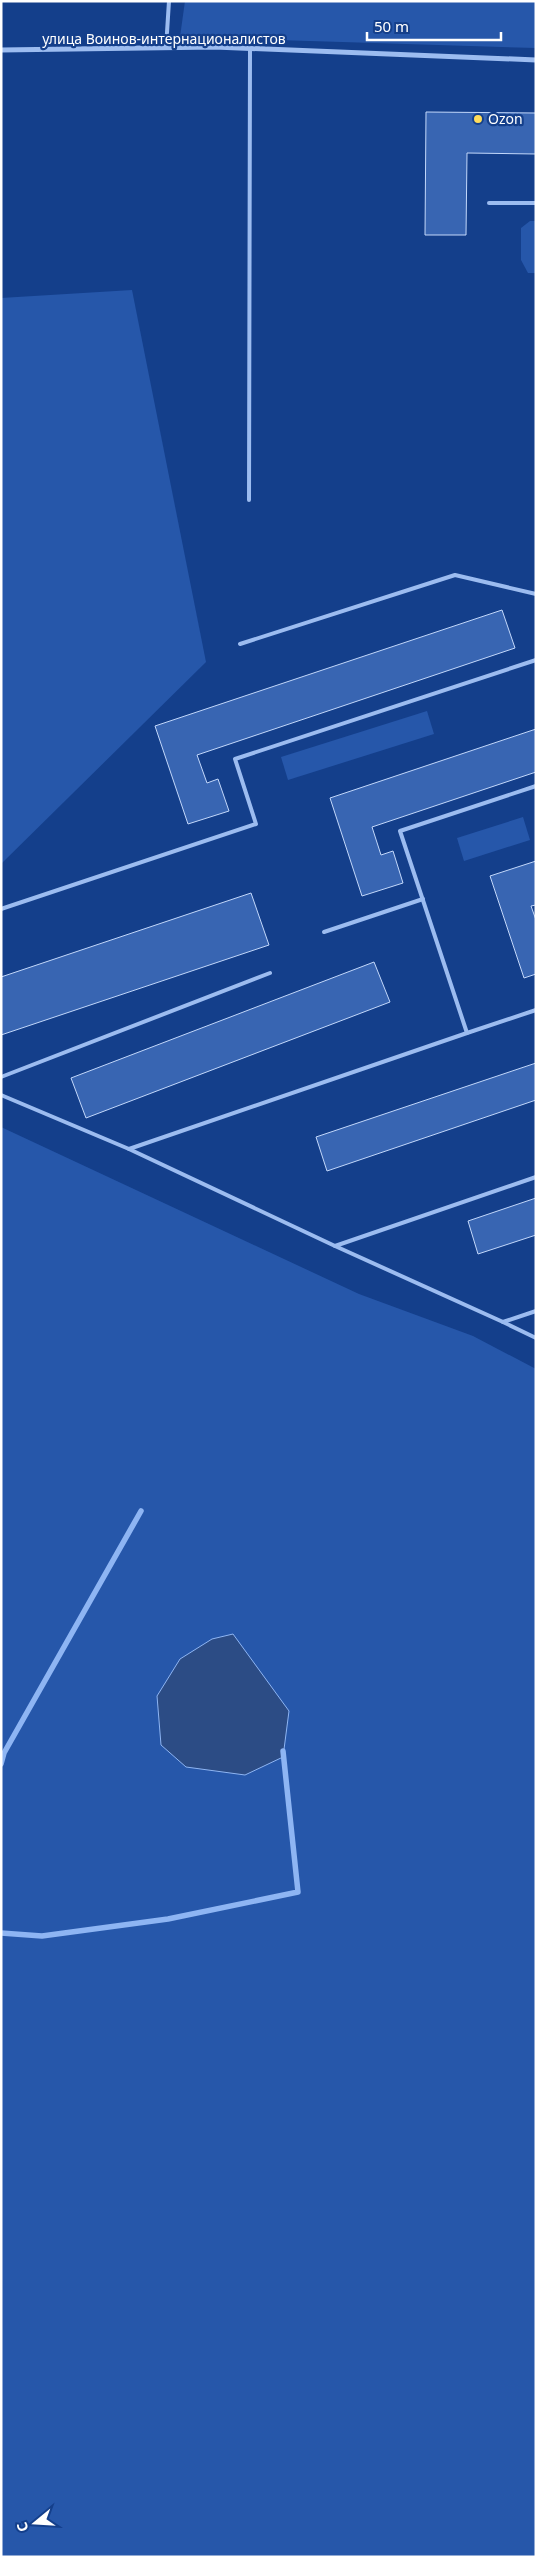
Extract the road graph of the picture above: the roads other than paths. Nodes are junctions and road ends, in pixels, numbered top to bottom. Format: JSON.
{"nodes":[{"id":1,"x":169,"y":1,"type":"edge"},
{"id":2,"x":166,"y":48,"type":"junction"},
{"id":3,"x":250,"y":49,"type":"junction"},
{"id":4,"x":1,"y":50,"type":"edge"},
{"id":5,"x":536,"y":60,"type":"edge"},
{"id":6,"x":488,"y":203,"type":"dead end"},
{"id":7,"x":536,"y":203,"type":"edge"},
{"id":8,"x":250,"y":500,"type":"dead end"},
{"id":9,"x":536,"y":594,"type":"edge"},
{"id":10,"x":240,"y":644,"type":"dead end"},
{"id":11,"x":536,"y":660,"type":"edge"},
{"id":12,"x":536,"y":786,"type":"edge"},
{"id":13,"x":423,"y":899,"type":"junction"},
{"id":14,"x":1,"y":909,"type":"edge"},
{"id":15,"x":324,"y":932,"type":"dead end"},
{"id":16,"x":270,"y":974,"type":"dead end"},
{"id":17,"x":536,"y":1010,"type":"edge"},
{"id":18,"x":467,"y":1033,"type":"junction"},
{"id":19,"x":1,"y":1077,"type":"edge"},
{"id":20,"x":1,"y":1095,"type":"edge"},
{"id":21,"x":129,"y":1149,"type":"junction"},
{"id":22,"x":536,"y":1177,"type":"edge"},
{"id":23,"x":335,"y":1246,"type":"junction"},
{"id":24,"x":536,"y":1311,"type":"edge"},
{"id":25,"x":503,"y":1322,"type":"junction"},
{"id":26,"x":536,"y":1338,"type":"edge"}],
"edges":[{"from":1,"to":2,"type":"lane"},
{"from":2,"to":3,"type":"street","name":"улица Воинов-интернационалистов"},
{"from":2,"to":4,"type":"street","name":"улица Воинов-интернационалистов"},
{"from":3,"to":5,"type":"street","name":"улица Воинов-интернационалистов"},
{"from":3,"to":8,"type":"lane"},
{"from":6,"to":7,"type":"lane"},
{"from":9,"to":10,"type":"lane"},
{"from":11,"to":14,"type":"lane"},
{"from":12,"to":13,"type":"lane"},
{"from":13,"to":15,"type":"lane"},
{"from":13,"to":18,"type":"lane"},
{"from":16,"to":19,"type":"lane"},
{"from":17,"to":18,"type":"lane"},
{"from":18,"to":21,"type":"lane"},
{"from":20,"to":21,"type":"lane"},
{"from":21,"to":23,"type":"lane"},
{"from":22,"to":23,"type":"lane"},
{"from":23,"to":25,"type":"lane"},
{"from":24,"to":25,"type":"lane"},
{"from":25,"to":26,"type":"lane"}]}
